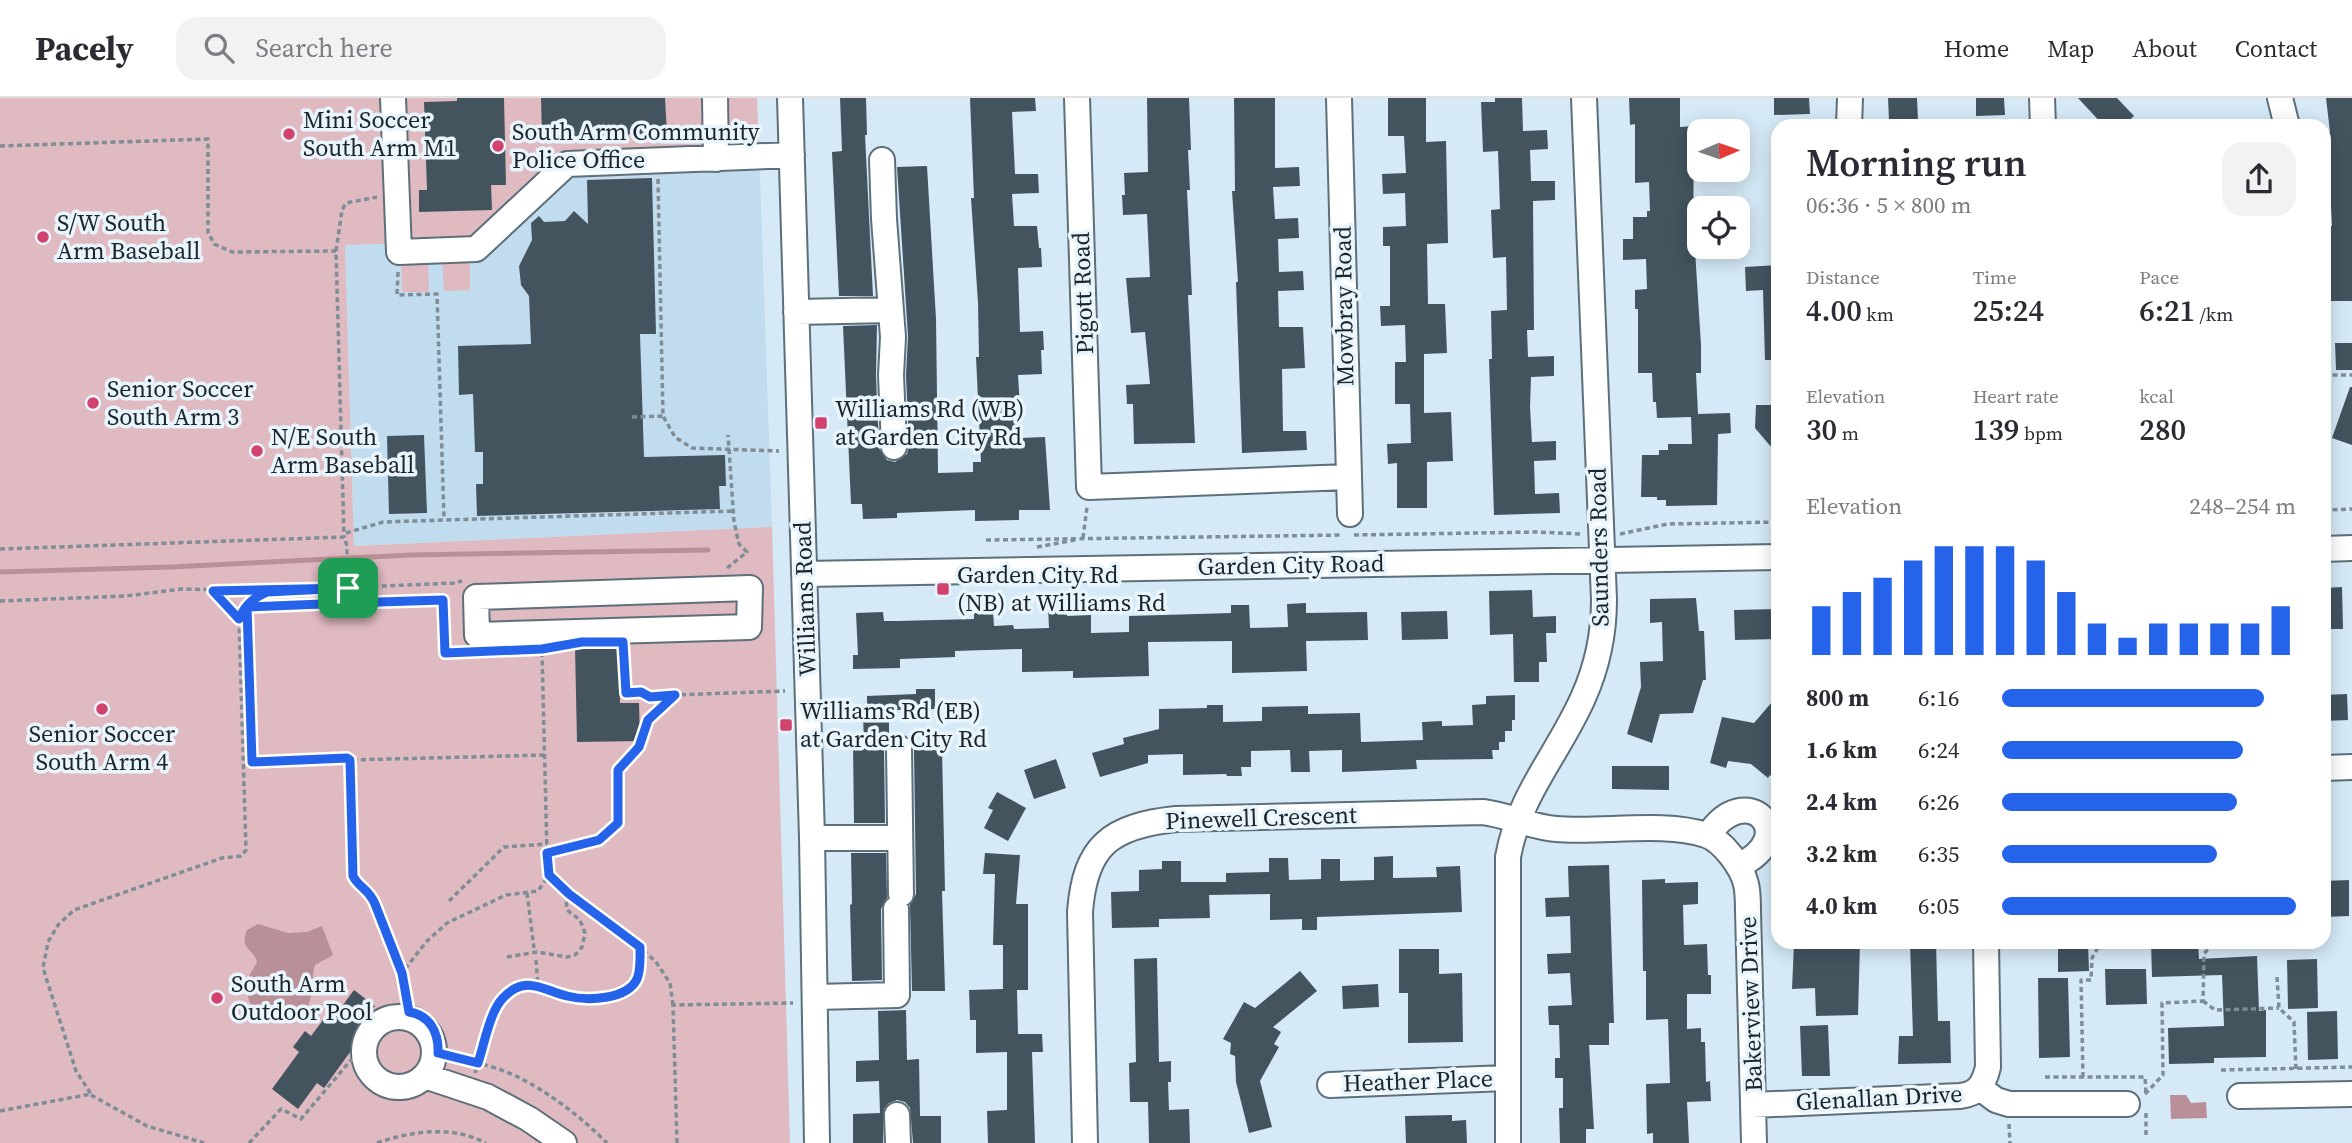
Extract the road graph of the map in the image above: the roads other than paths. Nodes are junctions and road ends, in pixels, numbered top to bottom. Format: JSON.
{"nodes":[{"id":1,"x":393,"y":98,"type":"edge"},
{"id":2,"x":715,"y":98,"type":"edge"},
{"id":3,"x":790,"y":98,"type":"edge"},
{"id":4,"x":1077,"y":98,"type":"edge"},
{"id":5,"x":1339,"y":98,"type":"edge"},
{"id":6,"x":1584,"y":98,"type":"edge"},
{"id":7,"x":1850,"y":98,"type":"edge"},
{"id":8,"x":2042,"y":98,"type":"edge"},
{"id":9,"x":2280,"y":98,"type":"edge"},
{"id":10,"x":1849,"y":119,"type":"edge"},
{"id":11,"x":2043,"y":119,"type":"edge"},
{"id":12,"x":2285,"y":119,"type":"edge"},
{"id":13,"x":792,"y":155,"type":"junction"},
{"id":14,"x":716,"y":159,"type":"junction"},
{"id":15,"x":882,"y":160,"type":"dead end"},
{"id":16,"x":891,"y":310,"type":"junction"},
{"id":17,"x":796,"y":312,"type":"junction"},
{"id":18,"x":894,"y":447,"type":"dead end"},
{"id":19,"x":1348,"y":477,"type":"junction"},
{"id":20,"x":1350,"y":514,"type":"dead end"},
{"id":21,"x":2352,"y":548,"type":"edge"},
{"id":22,"x":2331,"y":549,"type":"edge"},
{"id":23,"x":1771,"y":557,"type":"edge"},
{"id":24,"x":1602,"y":559,"type":"junction"},
{"id":25,"x":804,"y":574,"type":"junction"},
{"id":26,"x":541,"y":634,"type":"joint"},
{"id":27,"x":899,"y":748,"type":"dead end"},
{"id":28,"x":2352,"y":767,"type":"edge"},
{"id":29,"x":2331,"y":768,"type":"edge"},
{"id":30,"x":1517,"y":819,"type":"junction"},
{"id":31,"x":1708,"y":836,"type":"junction"},
{"id":32,"x":813,"y":838,"type":"junction"},
{"id":33,"x":900,"y":838,"type":"junction"},
{"id":34,"x":1738,"y":866,"type":"junction"},
{"id":35,"x":1986,"y":949,"type":"edge"},
{"id":36,"x":804,"y":1000,"type":"junction"},
{"id":37,"x":425,"y":1076,"type":"junction"},
{"id":38,"x":1506,"y":1078,"type":"junction"},
{"id":39,"x":1330,"y":1085,"type":"dead end"},
{"id":40,"x":1980,"y":1087,"type":"junction"},
{"id":41,"x":2352,"y":1094,"type":"edge"},
{"id":42,"x":2240,"y":1096,"type":"dead end"},
{"id":43,"x":2127,"y":1104,"type":"road end"},
{"id":44,"x":1754,"y":1105,"type":"junction"},
{"id":45,"x":897,"y":1115,"type":"dead end"},
{"id":46,"x":564,"y":1143,"type":"edge"},
{"id":47,"x":817,"y":1143,"type":"edge"},
{"id":48,"x":898,"y":1143,"type":"edge"},
{"id":49,"x":1085,"y":1143,"type":"edge"},
{"id":50,"x":1508,"y":1143,"type":"edge"},
{"id":51,"x":1754,"y":1143,"type":"edge"}],
"edges":[{"from":1,"to":14,"type":"street"},
{"from":2,"to":14,"type":"street"},
{"from":3,"to":13,"type":"street","name":"Williams Road"},
{"from":4,"to":19,"type":"street","name":"Pigott Road"},
{"from":5,"to":19,"type":"street","name":"Mowbray Road"},
{"from":6,"to":24,"type":"street","name":"Saunders Road"},
{"from":7,"to":10,"type":"street"},
{"from":8,"to":11,"type":"street"},
{"from":9,"to":12,"type":"street"},
{"from":13,"to":14,"type":"street"},
{"from":13,"to":17,"type":"street","name":"Williams Road"},
{"from":15,"to":16,"type":"street"},
{"from":16,"to":17,"type":"street"},
{"from":16,"to":18,"type":"street"},
{"from":17,"to":25,"type":"street","name":"Williams Road"},
{"from":19,"to":20,"type":"street","name":"Mowbray Road"},
{"from":21,"to":22,"type":"street"},
{"from":23,"to":24,"type":"street","name":"Garden City Road"},
{"from":24,"to":25,"type":"street","name":"Garden City Road"},
{"from":24,"to":30,"type":"street","name":"Saunders Road"},
{"from":25,"to":32,"type":"street","name":"Williams Road"},
{"from":26,"to":26,"type":"street"},
{"from":27,"to":33,"type":"street"},
{"from":28,"to":29,"type":"street"},
{"from":30,"to":31,"type":"street"},
{"from":30,"to":38,"type":"street","name":"Saunders Road"},
{"from":30,"to":49,"type":"street","name":"Pinewell Crescent"},
{"from":31,"to":34,"type":"street","name":"Bakerview Drive"},
{"from":31,"to":34,"type":"street"},
{"from":32,"to":33,"type":"street"},
{"from":32,"to":36,"type":"street","name":"Williams Road"},
{"from":33,"to":36,"type":"street"},
{"from":34,"to":44,"type":"street","name":"Bakerview Drive"},
{"from":35,"to":40,"type":"street","name":"Glenallan Drive"},
{"from":36,"to":47,"type":"street","name":"Williams Road"},
{"from":37,"to":37,"type":"street"},
{"from":37,"to":46,"type":"street"},
{"from":38,"to":39,"type":"street","name":"Heather Place"},
{"from":38,"to":50,"type":"street","name":"Saunders Road"},
{"from":40,"to":43,"type":"street"},
{"from":40,"to":44,"type":"street","name":"Glenallan Drive"},
{"from":41,"to":42,"type":"street"},
{"from":44,"to":51,"type":"street","name":"Bakerview Drive"},
{"from":45,"to":48,"type":"street"}]}
